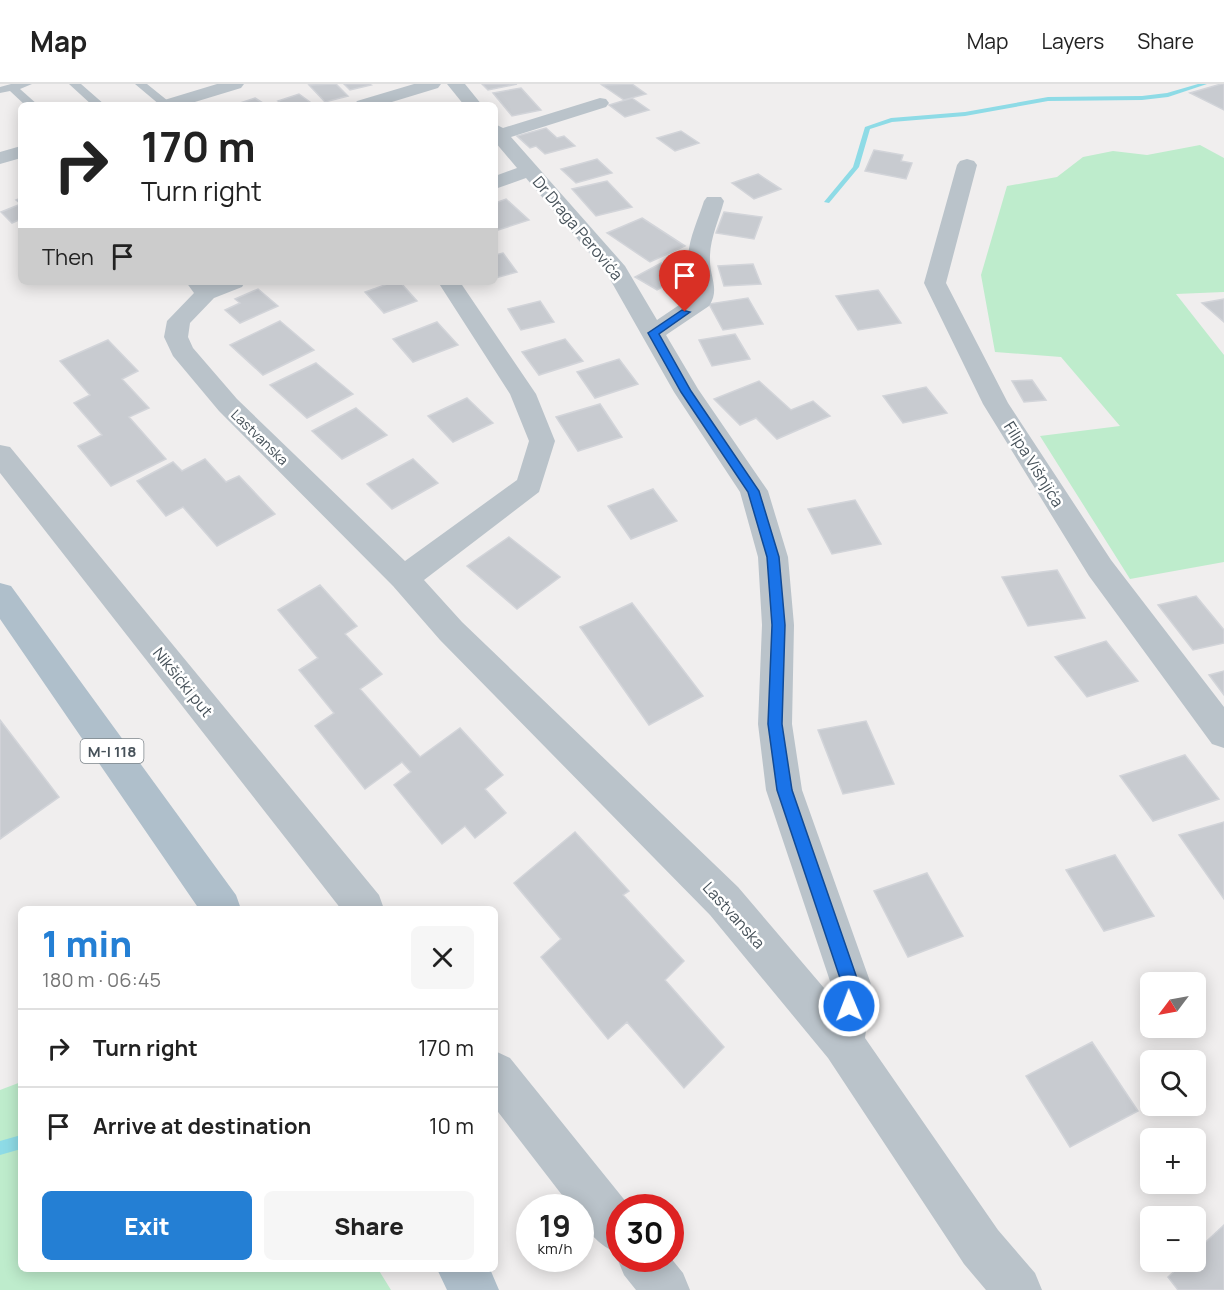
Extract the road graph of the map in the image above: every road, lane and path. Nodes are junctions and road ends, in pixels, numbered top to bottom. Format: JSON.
{"nodes":[{"id":1,"x":27,"y":84,"type":"edge"},
{"id":2,"x":74,"y":84,"type":"edge"},
{"id":3,"x":140,"y":84,"type":"edge"},
{"id":4,"x":235,"y":84,"type":"edge"},
{"id":5,"x":432,"y":84,"type":"edge"},
{"id":6,"x":456,"y":84,"type":"edge"},
{"id":7,"x":12,"y":87,"type":"junction"},
{"id":8,"x":208,"y":88,"type":"edge"},
{"id":9,"x":0,"y":90,"type":"edge"},
{"id":10,"x":581,"y":90,"type":"dead end"},
{"id":11,"x":29,"y":102,"type":"edge"},
{"id":12,"x":95,"y":102,"type":"edge"},
{"id":13,"x":163,"y":102,"type":"edge"},
{"id":14,"x":174,"y":102,"type":"edge"},
{"id":15,"x":373,"y":102,"type":"edge"},
{"id":16,"x":471,"y":102,"type":"edge"},
{"id":17,"x":498,"y":133,"type":"edge"},
{"id":18,"x":498,"y":134,"type":"edge"},
{"id":19,"x":18,"y":153,"type":"edge"},
{"id":20,"x":0,"y":158,"type":"edge"},
{"id":21,"x":967,"y":165,"type":"dead end"},
{"id":22,"x":18,"y":168,"type":"edge"},
{"id":23,"x":529,"y":170,"type":"junction"},
{"id":24,"x":0,"y":173,"type":"edge"},
{"id":25,"x":498,"y":182,"type":"edge"},
{"id":26,"x":714,"y":201,"type":"dead end"},
{"id":27,"x":451,"y":285,"type":"edge"},
{"id":28,"x":212,"y":286,"type":"edge"},
{"id":29,"x":653,"y":333,"type":"junction"},
{"id":30,"x":0,"y":454,"type":"edge"},
{"id":31,"x":404,"y":578,"type":"junction"},
{"id":32,"x":0,"y":595,"type":"edge"},
{"id":33,"x":1224,"y":733,"type":"edge"},
{"id":34,"x":220,"y":906,"type":"edge"},
{"id":35,"x":363,"y":906,"type":"edge"},
{"id":36,"x":843,"y":1043,"type":"junction"},
{"id":37,"x":498,"y":1077,"type":"edge"},
{"id":38,"x":606,"y":1213,"type":"edge"},
{"id":39,"x":463,"y":1272,"type":"edge"},
{"id":40,"x":652,"y":1272,"type":"edge"},
{"id":41,"x":475,"y":1290,"type":"edge"},
{"id":42,"x":666,"y":1290,"type":"edge"},
{"id":43,"x":1018,"y":1290,"type":"edge"}],
"edges":[{"from":1,"to":7,"type":"lane"},
{"from":2,"to":12,"type":"lane"},
{"from":3,"to":13,"type":"lane"},
{"from":4,"to":8,"type":"street"},
{"from":5,"to":15,"type":"street"},
{"from":6,"to":16,"type":"street"},
{"from":7,"to":9,"type":"lane"},
{"from":7,"to":11,"type":"lane"},
{"from":8,"to":14,"type":"street"},
{"from":10,"to":17,"type":"street"},
{"from":18,"to":23,"type":"street","name":"Dr Draga Perovića"},
{"from":19,"to":20,"type":"street"},
{"from":21,"to":33,"type":"street","name":"Filipa Višnjića"},
{"from":22,"to":24,"type":"street"},
{"from":23,"to":25,"type":"street"},
{"from":23,"to":29,"type":"street","name":"Dr Draga Perovića"},
{"from":26,"to":29,"type":"street"},
{"from":27,"to":31,"type":"street"},
{"from":28,"to":31,"type":"street","name":"Lastvanska"},
{"from":29,"to":36,"type":"street","name":"Dr Draga Perovića"},
{"from":30,"to":35,"type":"street","name":"Nikšićki put"},
{"from":31,"to":36,"type":"street","name":"Lastvanska"},
{"from":32,"to":34,"type":"main road","number":"M-I 118"},
{"from":36,"to":43,"type":"street","name":"Lastvanska"},
{"from":37,"to":38,"type":"street"},
{"from":39,"to":41,"type":"main road"},
{"from":40,"to":42,"type":"street"}]}
